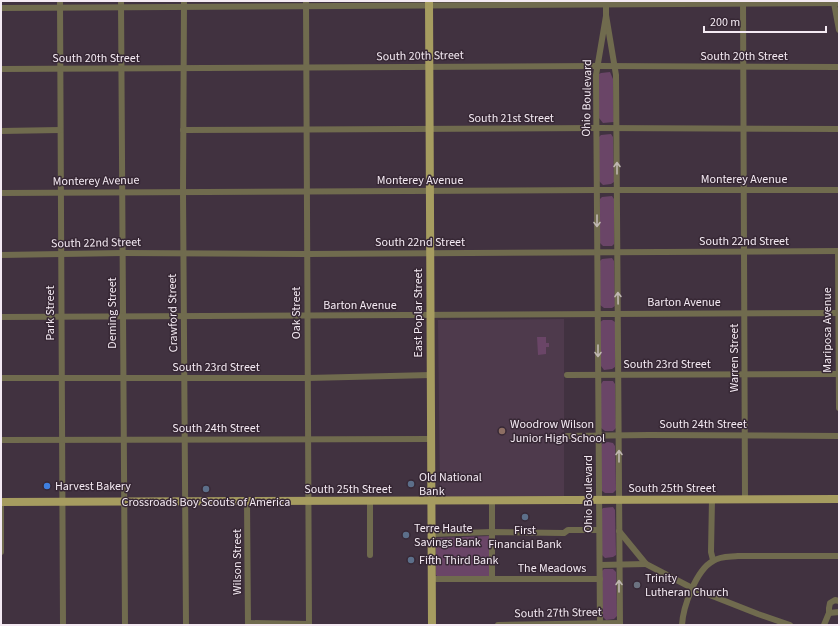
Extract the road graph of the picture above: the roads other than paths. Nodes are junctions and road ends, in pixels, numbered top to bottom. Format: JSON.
{"nodes":[{"id":1,"x":184,"y":3,"type":"edge"},
{"id":2,"x":306,"y":3,"type":"edge"},
{"id":3,"x":429,"y":3,"type":"edge"},
{"id":4,"x":536,"y":3,"type":"edge"},
{"id":5,"x":606,"y":3,"type":"edge"},
{"id":6,"x":674,"y":3,"type":"edge"},
{"id":7,"x":743,"y":3,"type":"edge"},
{"id":8,"x":833,"y":3,"type":"edge"},
{"id":9,"x":60,"y":4,"type":"edge"},
{"id":10,"x":121,"y":4,"type":"edge"},
{"id":11,"x":1,"y":8,"type":"edge"},
{"id":12,"x":606,"y":15,"type":"junction"},
{"id":13,"x":839,"y":30,"type":"edge"},
{"id":14,"x":597,"y":66,"type":"junction"},
{"id":15,"x":615,"y":66,"type":"junction"},
{"id":16,"x":430,"y":67,"type":"junction"},
{"id":17,"x":743,"y":67,"type":"junction"},
{"id":18,"x":839,"y":67,"type":"edge"},
{"id":19,"x":306,"y":68,"type":"junction"},
{"id":20,"x":1,"y":69,"type":"edge"},
{"id":21,"x":60,"y":69,"type":"junction"},
{"id":22,"x":122,"y":69,"type":"junction"},
{"id":23,"x":184,"y":69,"type":"junction"},
{"id":24,"x":597,"y":128,"type":"junction"},
{"id":25,"x":617,"y":128,"type":"junction"},
{"id":26,"x":743,"y":128,"type":"junction"},
{"id":27,"x":430,"y":129,"type":"junction"},
{"id":28,"x":839,"y":129,"type":"edge"},
{"id":29,"x":60,"y":130,"type":"junction"},
{"id":30,"x":183,"y":130,"type":"junction"},
{"id":31,"x":306,"y":130,"type":"junction"},
{"id":32,"x":1,"y":131,"type":"edge"},
{"id":33,"x":597,"y":190,"type":"junction"},
{"id":34,"x":617,"y":190,"type":"junction"},
{"id":35,"x":839,"y":190,"type":"edge"},
{"id":36,"x":307,"y":191,"type":"junction"},
{"id":37,"x":430,"y":191,"type":"junction"},
{"id":38,"x":744,"y":191,"type":"junction"},
{"id":39,"x":122,"y":192,"type":"junction"},
{"id":40,"x":183,"y":192,"type":"junction"},
{"id":41,"x":1,"y":193,"type":"edge"},
{"id":42,"x":60,"y":193,"type":"junction"},
{"id":43,"x":838,"y":251,"type":"edge"},
{"id":44,"x":597,"y":252,"type":"junction"},
{"id":45,"x":617,"y":252,"type":"junction"},
{"id":46,"x":744,"y":252,"type":"junction"},
{"id":47,"x":122,"y":253,"type":"junction"},
{"id":48,"x":430,"y":253,"type":"junction"},
{"id":49,"x":184,"y":254,"type":"junction"},
{"id":50,"x":307,"y":254,"type":"junction"},
{"id":51,"x":1,"y":255,"type":"edge"},
{"id":52,"x":61,"y":255,"type":"junction"},
{"id":53,"x":598,"y":313,"type":"junction"},
{"id":54,"x":618,"y":313,"type":"junction"},
{"id":55,"x":745,"y":313,"type":"junction"},
{"id":56,"x":839,"y":313,"type":"edge"},
{"id":57,"x":430,"y":315,"type":"junction"},
{"id":58,"x":1,"y":316,"type":"edge"},
{"id":59,"x":122,"y":316,"type":"junction"},
{"id":60,"x":184,"y":316,"type":"junction"},
{"id":61,"x":307,"y":316,"type":"junction"},
{"id":62,"x":61,"y":317,"type":"junction"},
{"id":63,"x":618,"y":374,"type":"junction"},
{"id":64,"x":839,"y":374,"type":"edge"},
{"id":65,"x":431,"y":375,"type":"junction"},
{"id":66,"x":567,"y":375,"type":"dead end"},
{"id":67,"x":598,"y":375,"type":"junction"},
{"id":68,"x":745,"y":375,"type":"junction"},
{"id":69,"x":1,"y":378,"type":"edge"},
{"id":70,"x":62,"y":378,"type":"junction"},
{"id":71,"x":123,"y":378,"type":"junction"},
{"id":72,"x":185,"y":378,"type":"junction"},
{"id":73,"x":308,"y":378,"type":"junction"},
{"id":74,"x":839,"y":408,"type":"edge"},
{"id":75,"x":567,"y":436,"type":"dead end"},
{"id":76,"x":599,"y":436,"type":"junction"},
{"id":77,"x":619,"y":436,"type":"junction"},
{"id":78,"x":745,"y":436,"type":"junction"},
{"id":79,"x":839,"y":436,"type":"edge"},
{"id":80,"x":62,"y":439,"type":"junction"},
{"id":81,"x":124,"y":439,"type":"junction"},
{"id":82,"x":185,"y":439,"type":"junction"},
{"id":83,"x":431,"y":439,"type":"junction"},
{"id":84,"x":1,"y":440,"type":"edge"},
{"id":85,"x":307,"y":440,"type":"junction"},
{"id":86,"x":745,"y":499,"type":"junction"},
{"id":87,"x":839,"y":499,"type":"edge"},
{"id":88,"x":599,"y":500,"type":"junction"},
{"id":89,"x":619,"y":500,"type":"junction"},
{"id":90,"x":712,"y":500,"type":"junction"},
{"id":91,"x":124,"y":501,"type":"junction"},
{"id":92,"x":185,"y":501,"type":"junction"},
{"id":93,"x":248,"y":501,"type":"junction"},
{"id":94,"x":370,"y":501,"type":"junction"},
{"id":95,"x":431,"y":501,"type":"junction"},
{"id":96,"x":492,"y":501,"type":"junction"},
{"id":97,"x":1,"y":502,"type":"edge"},
{"id":98,"x":62,"y":502,"type":"junction"},
{"id":99,"x":308,"y":502,"type":"junction"},
{"id":100,"x":600,"y":530,"type":"junction"},
{"id":101,"x":619,"y":531,"type":"junction"},
{"id":102,"x":492,"y":532,"type":"junction"},
{"id":103,"x":432,"y":534,"type":"junction"},
{"id":104,"x":1,"y":552,"type":"edge"},
{"id":105,"x":370,"y":555,"type":"dead end"},
{"id":106,"x":839,"y":556,"type":"edge"},
{"id":107,"x":713,"y":560,"type":"junction"},
{"id":108,"x":619,"y":564,"type":"junction"},
{"id":109,"x":646,"y":564,"type":"junction"},
{"id":110,"x":600,"y":565,"type":"junction"},
{"id":111,"x":600,"y":578,"type":"junction"},
{"id":112,"x":432,"y":579,"type":"junction"},
{"id":113,"x":492,"y":579,"type":"junction"},
{"id":114,"x":692,"y":588,"type":"junction"},
{"id":115,"x":839,"y":600,"type":"edge"},
{"id":116,"x":839,"y":612,"type":"edge"},
{"id":117,"x":829,"y":613,"type":"junction"},
{"id":118,"x":248,"y":624,"type":"edge"},
{"id":119,"x":309,"y":624,"type":"edge"},
{"id":120,"x":600,"y":624,"type":"edge"},
{"id":121,"x":620,"y":624,"type":"edge"},
{"id":122,"x":63,"y":625,"type":"edge"},
{"id":123,"x":125,"y":625,"type":"edge"},
{"id":124,"x":186,"y":625,"type":"edge"},
{"id":125,"x":432,"y":625,"type":"edge"},
{"id":126,"x":498,"y":625,"type":"edge"},
{"id":127,"x":682,"y":625,"type":"edge"},
{"id":128,"x":790,"y":625,"type":"edge"},
{"id":129,"x":824,"y":625,"type":"edge"}],
"edges":[{"from":1,"to":2,"type":"street"},
{"from":1,"to":10,"type":"street"},
{"from":1,"to":23,"type":"street","name":"Crawford Street"},
{"from":2,"to":3,"type":"street"},
{"from":2,"to":19,"type":"street","name":"Oak Street"},
{"from":3,"to":4,"type":"street"},
{"from":3,"to":16,"type":"main road","name":"East Poplar Street"},
{"from":4,"to":5,"type":"street"},
{"from":5,"to":6,"type":"street"},
{"from":5,"to":12,"type":"street"},
{"from":6,"to":7,"type":"street"},
{"from":7,"to":8,"type":"street"},
{"from":7,"to":17,"type":"street","name":"Warren Street"},
{"from":8,"to":13,"type":"street"},
{"from":9,"to":10,"type":"street"},
{"from":9,"to":11,"type":"street"},
{"from":9,"to":21,"type":"street","name":"Park Street"},
{"from":10,"to":22,"type":"street","name":"Deming Street"},
{"from":12,"to":14,"type":"street","name":"Ohio Boulevard"},
{"from":12,"to":15,"type":"street"},
{"from":14,"to":15,"type":"street","name":"South 20th Street"},
{"from":14,"to":16,"type":"street","name":"South 20th Street"},
{"from":14,"to":24,"type":"street","name":"Ohio Boulevard"},
{"from":15,"to":17,"type":"street","name":"South 20th Street"},
{"from":15,"to":25,"type":"street"},
{"from":16,"to":19,"type":"street","name":"South 20th Street"},
{"from":16,"to":27,"type":"main road","name":"East Poplar Street"},
{"from":17,"to":18,"type":"street","name":"South 20th Street"},
{"from":17,"to":26,"type":"street","name":"Warren Street"},
{"from":19,"to":23,"type":"street","name":"South 20th Street"},
{"from":19,"to":31,"type":"street","name":"Oak Street"},
{"from":20,"to":21,"type":"street","name":"South 20th Street"},
{"from":21,"to":22,"type":"street","name":"South 20th Street"},
{"from":21,"to":29,"type":"street","name":"Park Street"},
{"from":22,"to":23,"type":"street","name":"South 20th Street"},
{"from":22,"to":39,"type":"street","name":"Deming Street"},
{"from":23,"to":30,"type":"street","name":"Crawford Street"},
{"from":24,"to":25,"type":"street","name":"South 21st Street"},
{"from":24,"to":27,"type":"street","name":"South 21st Street"},
{"from":24,"to":33,"type":"street","name":"Ohio Boulevard"},
{"from":25,"to":26,"type":"street","name":"South 21st Street"},
{"from":34,"to":25,"type":"street","one_way":true},
{"from":26,"to":28,"type":"street","name":"South 21st Street"},
{"from":26,"to":38,"type":"street","name":"Warren Street"},
{"from":27,"to":31,"type":"street","name":"South 21st Street"},
{"from":27,"to":37,"type":"main road","name":"East Poplar Street"},
{"from":29,"to":32,"type":"street"},
{"from":29,"to":42,"type":"street","name":"Park Street"},
{"from":30,"to":31,"type":"street","name":"South 21st Street"},
{"from":30,"to":40,"type":"street","name":"Crawford Street"},
{"from":31,"to":36,"type":"street","name":"Oak Street"},
{"from":33,"to":34,"type":"street","name":"Monterey Avenue"},
{"from":33,"to":37,"type":"street","name":"Monterey Avenue"},
{"from":33,"to":44,"type":"street","name":"Ohio Boulevard","one_way":true},
{"from":34,"to":38,"type":"street","name":"Monterey Avenue"},
{"from":34,"to":45,"type":"street"},
{"from":35,"to":38,"type":"street","name":"Monterey Avenue"},
{"from":36,"to":37,"type":"street","name":"Monterey Avenue"},
{"from":36,"to":40,"type":"street","name":"Monterey Avenue"},
{"from":36,"to":50,"type":"street","name":"Oak Street"},
{"from":37,"to":48,"type":"main road","name":"East Poplar Street"},
{"from":38,"to":46,"type":"street","name":"Warren Street"},
{"from":39,"to":40,"type":"street","name":"Monterey Avenue"},
{"from":39,"to":42,"type":"street","name":"Monterey Avenue"},
{"from":39,"to":47,"type":"street","name":"Deming Street"},
{"from":40,"to":49,"type":"street","name":"Crawford Street"},
{"from":41,"to":42,"type":"street","name":"Monterey Avenue"},
{"from":42,"to":52,"type":"street","name":"Park Street"},
{"from":43,"to":46,"type":"street","name":"South 22nd Street"},
{"from":43,"to":56,"type":"street","name":"Mariposa Avenue"},
{"from":44,"to":45,"type":"street","name":"South 22nd Street"},
{"from":44,"to":48,"type":"street","name":"South 22nd Street"},
{"from":44,"to":53,"type":"street","name":"Ohio Boulevard"},
{"from":45,"to":46,"type":"street","name":"South 22nd Street"},
{"from":54,"to":45,"type":"street","one_way":true},
{"from":46,"to":55,"type":"street","name":"Warren Street"},
{"from":47,"to":49,"type":"street","name":"South 22nd Street"},
{"from":47,"to":52,"type":"street","name":"South 22nd Street"},
{"from":47,"to":59,"type":"street","name":"Deming Street"},
{"from":48,"to":50,"type":"street","name":"South 22nd Street"},
{"from":48,"to":57,"type":"main road","name":"East Poplar Street"},
{"from":49,"to":50,"type":"street","name":"South 22nd Street"},
{"from":49,"to":60,"type":"street","name":"Crawford Street"},
{"from":50,"to":61,"type":"street","name":"Oak Street"},
{"from":51,"to":52,"type":"street","name":"South 22nd Street"},
{"from":52,"to":62,"type":"street","name":"Park Street"},
{"from":53,"to":54,"type":"street","name":"Barton Avenue"},
{"from":53,"to":57,"type":"street","name":"Barton Avenue"},
{"from":53,"to":67,"type":"street","name":"Ohio Boulevard","one_way":true},
{"from":54,"to":55,"type":"street","name":"Barton Avenue"},
{"from":54,"to":63,"type":"street"},
{"from":55,"to":56,"type":"street","name":"Barton Avenue"},
{"from":55,"to":68,"type":"street","name":"Warren Street"},
{"from":56,"to":64,"type":"street","name":"Mariposa Avenue"},
{"from":57,"to":61,"type":"street","name":"Barton Avenue"},
{"from":57,"to":65,"type":"main road","name":"East Poplar Street"},
{"from":58,"to":62,"type":"street","name":"Barton Avenue"},
{"from":59,"to":60,"type":"street","name":"Barton Avenue"},
{"from":59,"to":62,"type":"street","name":"Barton Avenue"},
{"from":59,"to":71,"type":"street","name":"Deming Street"},
{"from":60,"to":61,"type":"street","name":"Barton Avenue"},
{"from":60,"to":72,"type":"street","name":"Crawford Street"},
{"from":61,"to":73,"type":"street","name":"Oak Street"},
{"from":62,"to":70,"type":"street","name":"Park Street"},
{"from":63,"to":67,"type":"street","name":"South 23rd Street"},
{"from":63,"to":68,"type":"street","name":"South 23rd Street"},
{"from":63,"to":77,"type":"street"},
{"from":64,"to":68,"type":"street","name":"South 23rd Street"},
{"from":64,"to":74,"type":"street","name":"Mariposa Avenue"},
{"from":65,"to":73,"type":"street","name":"South 23rd Street"},
{"from":65,"to":83,"type":"main road","name":"East Poplar Street"},
{"from":66,"to":67,"type":"street","name":"South 23rd Street"},
{"from":67,"to":76,"type":"street","name":"Ohio Boulevard"},
{"from":68,"to":78,"type":"street","name":"Warren Street"},
{"from":69,"to":70,"type":"street","name":"South 23rd Street"},
{"from":70,"to":71,"type":"street","name":"South 23rd Street"},
{"from":70,"to":80,"type":"street","name":"Park Street"},
{"from":71,"to":72,"type":"street","name":"South 23rd Street"},
{"from":71,"to":81,"type":"street","name":"Deming Street"},
{"from":72,"to":73,"type":"street","name":"South 23rd Street"},
{"from":72,"to":82,"type":"street","name":"Crawford Street"},
{"from":73,"to":85,"type":"street","name":"Oak Street"},
{"from":75,"to":76,"type":"street","name":"South 24th Street"},
{"from":76,"to":77,"type":"street","name":"South 24th Street"},
{"from":76,"to":88,"type":"street","name":"Ohio Boulevard"},
{"from":77,"to":78,"type":"street","name":"South 24th Street"},
{"from":89,"to":77,"type":"street","one_way":true},
{"from":78,"to":79,"type":"street","name":"South 24th Street"},
{"from":78,"to":86,"type":"street","name":"Warren Street"},
{"from":80,"to":81,"type":"street","name":"South 24th Street"},
{"from":80,"to":84,"type":"street","name":"South 24th Street"},
{"from":80,"to":98,"type":"street","name":"Park Street"},
{"from":81,"to":82,"type":"street","name":"South 24th Street"},
{"from":81,"to":91,"type":"street","name":"Deming Street"},
{"from":82,"to":85,"type":"street","name":"South 24th Street"},
{"from":82,"to":92,"type":"street","name":"Crawford Street"},
{"from":83,"to":85,"type":"street","name":"South 24th Street"},
{"from":83,"to":95,"type":"main road","name":"East Poplar Street"},
{"from":85,"to":99,"type":"street","name":"Oak Street"},
{"from":86,"to":87,"type":"main road","name":"South 25th Street"},
{"from":86,"to":90,"type":"main road","name":"South 25th Street"},
{"from":88,"to":89,"type":"main road","name":"South 25th Street"},
{"from":88,"to":96,"type":"main road","name":"South 25th Street"},
{"from":88,"to":100,"type":"street","name":"Ohio Boulevard"},
{"from":89,"to":90,"type":"main road","name":"South 25th Street"},
{"from":89,"to":101,"type":"street"},
{"from":90,"to":107,"type":"street"},
{"from":91,"to":92,"type":"main road","name":"South 25th Street"},
{"from":91,"to":98,"type":"main road","name":"South 25th Street"},
{"from":91,"to":123,"type":"street","name":"Deming Street"},
{"from":92,"to":93,"type":"main road","name":"South 25th Street"},
{"from":92,"to":124,"type":"street","name":"Crawford Street"},
{"from":93,"to":99,"type":"main road","name":"South 25th Street"},
{"from":93,"to":118,"type":"street","name":"Wilson Street"},
{"from":94,"to":95,"type":"main road","name":"South 25th Street"},
{"from":94,"to":99,"type":"main road","name":"South 25th Street"},
{"from":94,"to":105,"type":"street"},
{"from":95,"to":96,"type":"main road","name":"South 25th Street"},
{"from":95,"to":103,"type":"main road","name":"East Poplar Street"},
{"from":96,"to":102,"type":"street"},
{"from":97,"to":98,"type":"main road","name":"South 25th Street"},
{"from":97,"to":104,"type":"street"},
{"from":98,"to":122,"type":"street","name":"Park Street"},
{"from":99,"to":119,"type":"street","name":"Oak Street"},
{"from":100,"to":102,"type":"street"},
{"from":100,"to":110,"type":"street","name":"Ohio Boulevard"},
{"from":101,"to":108,"type":"street"},
{"from":101,"to":109,"type":"street"},
{"from":102,"to":103,"type":"street"},
{"from":102,"to":113,"type":"street"},
{"from":103,"to":112,"type":"main road","name":"East Poplar Street"},
{"from":106,"to":107,"type":"street"},
{"from":107,"to":114,"type":"street"},
{"from":108,"to":109,"type":"street"},
{"from":108,"to":110,"type":"street"},
{"from":121,"to":108,"type":"street","one_way":true},
{"from":109,"to":114,"type":"street"},
{"from":110,"to":111,"type":"street","name":"Ohio Boulevard"},
{"from":111,"to":113,"type":"street","name":"The Meadows"},
{"from":111,"to":120,"type":"street","name":"Ohio Boulevard"},
{"from":112,"to":113,"type":"street","name":"The Meadows"},
{"from":112,"to":125,"type":"main road","name":"East Poplar Street"},
{"from":114,"to":127,"type":"street"},
{"from":114,"to":128,"type":"street"},
{"from":115,"to":117,"type":"street"},
{"from":116,"to":117,"type":"street"},
{"from":117,"to":129,"type":"street"},
{"from":118,"to":119,"type":"street"},
{"from":120,"to":121,"type":"street","name":"South 27th Street"},
{"from":120,"to":126,"type":"street","name":"South 27th Street"}]}
